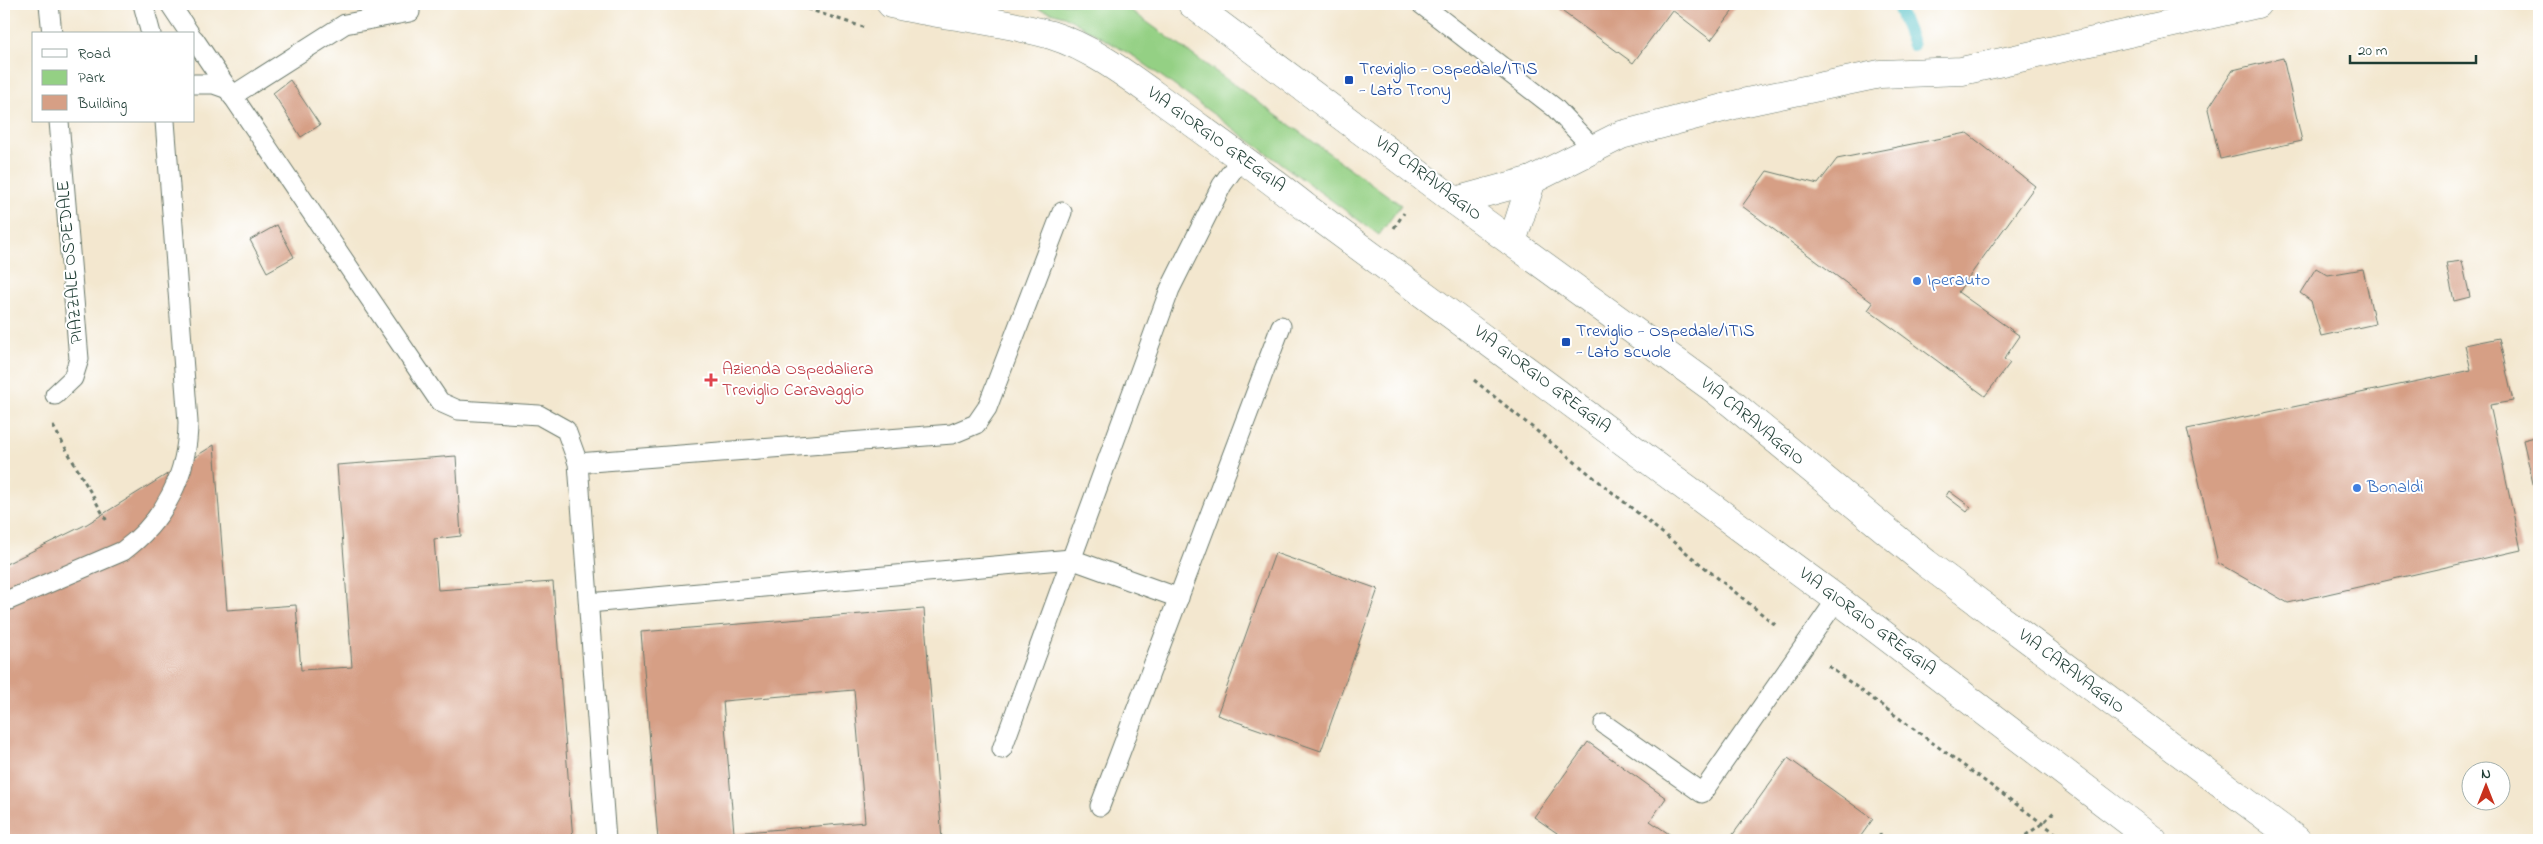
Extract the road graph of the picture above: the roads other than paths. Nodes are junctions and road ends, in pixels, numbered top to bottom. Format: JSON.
{"nodes":[{"id":1,"x":49,"y":4,"type":"edge"},
{"id":2,"x":143,"y":4,"type":"edge"},
{"id":3,"x":170,"y":4,"type":"edge"},
{"id":4,"x":891,"y":4,"type":"edge"},
{"id":5,"x":1192,"y":4,"type":"edge"},
{"id":6,"x":1421,"y":4,"type":"edge"},
{"id":7,"x":2257,"y":4,"type":"edge"},
{"id":8,"x":410,"y":12,"type":"dead end"},
{"id":9,"x":52,"y":32,"type":"edge"},
{"id":10,"x":150,"y":32,"type":"edge"},
{"id":11,"x":189,"y":32,"type":"edge"},
{"id":12,"x":195,"y":40,"type":"edge"},
{"id":13,"x":195,"y":84,"type":"edge"},
{"id":14,"x":230,"y":93,"type":"junction"},
{"id":15,"x":59,"y":122,"type":"edge"},
{"id":16,"x":165,"y":122,"type":"edge"},
{"id":17,"x":1594,"y":148,"type":"junction"},
{"id":18,"x":1242,"y":157,"type":"junction"},
{"id":19,"x":1532,"y":180,"type":"junction"},
{"id":20,"x":1455,"y":201,"type":"junction"},
{"id":21,"x":1062,"y":212,"type":"dead end"},
{"id":22,"x":1512,"y":242,"type":"junction"},
{"id":23,"x":1281,"y":326,"type":"dead end"},
{"id":24,"x":55,"y":395,"type":"dead end"},
{"id":25,"x":578,"y":463,"type":"junction"},
{"id":26,"x":1072,"y":558,"type":"junction"},
{"id":27,"x":1179,"y":598,"type":"junction"},
{"id":28,"x":1837,"y":599,"type":"junction"},
{"id":29,"x":4,"y":602,"type":"edge"},
{"id":30,"x":589,"y":603,"type":"junction"},
{"id":31,"x":1604,"y":724,"type":"dead end"},
{"id":32,"x":1002,"y":749,"type":"dead end"},
{"id":33,"x":1100,"y":806,"type":"dead end"},
{"id":34,"x":606,"y":840,"type":"edge"},
{"id":35,"x":2153,"y":840,"type":"edge"},
{"id":36,"x":2297,"y":840,"type":"edge"}],
"edges":[{"from":1,"to":9,"type":"lane"},
{"from":2,"to":10,"type":"lane"},
{"from":3,"to":11,"type":"lane"},
{"from":4,"to":18,"type":"street","name":"VIA GIORGIO GREGGIA"},
{"from":5,"to":20,"type":"street","name":"VIA CARAVAGGIO"},
{"from":6,"to":17,"type":"lane"},
{"from":7,"to":17,"type":"street"},
{"from":8,"to":14,"type":"lane"},
{"from":12,"to":14,"type":"lane"},
{"from":13,"to":14,"type":"lane"},
{"from":14,"to":25,"type":"lane"},
{"from":15,"to":24,"type":"lane","name":"PIAZZALE OSPEDALE"},
{"from":16,"to":29,"type":"lane"},
{"from":17,"to":19,"type":"street"},
{"from":18,"to":26,"type":"lane"},
{"from":18,"to":28,"type":"street","name":"VIA GIORGIO GREGGIA"},
{"from":19,"to":20,"type":"street"},
{"from":19,"to":22,"type":"street"},
{"from":20,"to":22,"type":"street","name":"VIA CARAVAGGIO"},
{"from":21,"to":25,"type":"lane"},
{"from":22,"to":36,"type":"street","name":"VIA CARAVAGGIO"},
{"from":23,"to":27,"type":"lane"},
{"from":25,"to":30,"type":"lane"},
{"from":26,"to":27,"type":"lane"},
{"from":26,"to":30,"type":"lane"},
{"from":26,"to":32,"type":"lane"},
{"from":27,"to":33,"type":"lane"},
{"from":28,"to":31,"type":"lane"},
{"from":28,"to":35,"type":"street","name":"VIA GIORGIO GREGGIA"},
{"from":30,"to":34,"type":"lane"}]}
